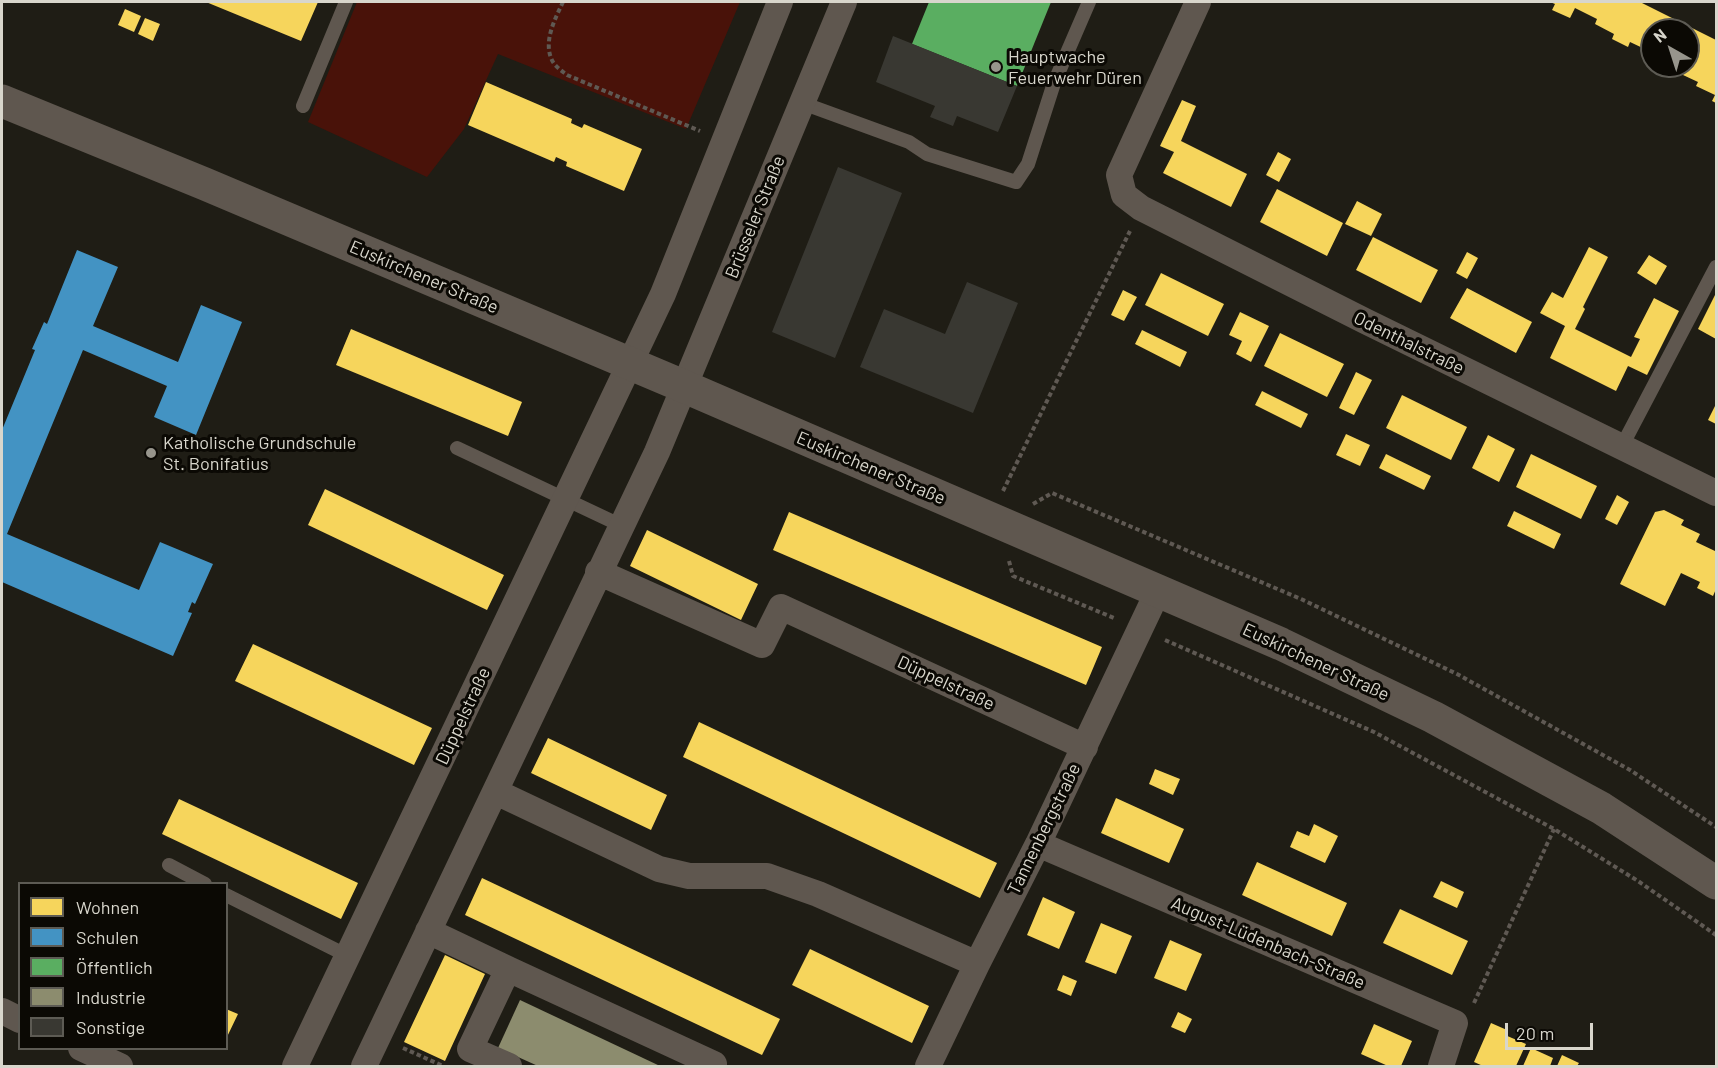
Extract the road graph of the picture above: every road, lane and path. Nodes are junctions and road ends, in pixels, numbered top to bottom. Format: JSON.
{"nodes":[{"id":1,"x":346,"y":2,"type":"edge"},
{"id":2,"x":563,"y":2,"type":"edge"},
{"id":3,"x":780,"y":2,"type":"edge"},
{"id":4,"x":844,"y":2,"type":"edge"},
{"id":5,"x":1089,"y":2,"type":"edge"},
{"id":6,"x":1198,"y":2,"type":"edge"},
{"id":7,"x":2,"y":101,"type":"edge"},
{"id":8,"x":802,"y":103,"type":"junction"},
{"id":9,"x":303,"y":106,"type":"dead end"},
{"id":10,"x":725,"y":141,"type":"junction"},
{"id":11,"x":1141,"y":208,"type":"junction"},
{"id":12,"x":1716,"y":267,"type":"edge"},
{"id":13,"x":629,"y":364,"type":"junction"},
{"id":14,"x":683,"y":386,"type":"junction"},
{"id":15,"x":1622,"y":446,"type":"junction"},
{"id":16,"x":457,"y":448,"type":"dead end"},
{"id":17,"x":1716,"y":493,"type":"edge"},
{"id":18,"x":565,"y":498,"type":"junction"},
{"id":19,"x":993,"y":521,"type":"junction"},
{"id":20,"x":620,"y":525,"type":"junction"},
{"id":21,"x":598,"y":572,"type":"junction"},
{"id":22,"x":1158,"y":591,"type":"junction"},
{"id":23,"x":1141,"y":629,"type":"junction"},
{"id":24,"x":1084,"y":747,"type":"junction"},
{"id":25,"x":496,"y":792,"type":"junction"},
{"id":26,"x":1716,"y":827,"type":"edge"},
{"id":27,"x":1554,"y":828,"type":"junction"},
{"id":28,"x":1038,"y":844,"type":"junction"},
{"id":29,"x":169,"y":865,"type":"dead end"},
{"id":30,"x":201,"y":882,"type":"edge"},
{"id":31,"x":1716,"y":883,"type":"edge"},
{"id":32,"x":228,"y":896,"type":"edge"},
{"id":33,"x":428,"y":931,"type":"junction"},
{"id":34,"x":1716,"y":935,"type":"edge"},
{"id":35,"x":348,"y":956,"type":"junction"},
{"id":36,"x":976,"y":964,"type":"junction"},
{"id":37,"x":508,"y":969,"type":"junction"},
{"id":38,"x":2,"y":1011,"type":"edge"},
{"id":39,"x":18,"y":1019,"type":"edge"},
{"id":40,"x":1455,"y":1023,"type":"junction"},
{"id":41,"x":377,"y":1037,"type":"junction"},
{"id":42,"x":85,"y":1050,"type":"edge"},
{"id":43,"x":714,"y":1064,"type":"dead end"},
{"id":44,"x":120,"y":1066,"type":"edge"},
{"id":45,"x":295,"y":1066,"type":"edge"},
{"id":46,"x":364,"y":1066,"type":"edge"},
{"id":47,"x":443,"y":1066,"type":"edge"},
{"id":48,"x":509,"y":1066,"type":"edge"},
{"id":49,"x":928,"y":1066,"type":"edge"},
{"id":50,"x":1441,"y":1066,"type":"edge"}],
"edges":[{"from":1,"to":9,"type":"lane"},
{"from":2,"to":10,"type":"path"},
{"from":3,"to":10,"type":"street"},
{"from":4,"to":8,"type":"street","name":"Brüsseler Straße"},
{"from":5,"to":8,"type":"lane"},
{"from":6,"to":11,"type":"street","name":"Odenthalstraße"},
{"from":7,"to":13,"type":"street","name":"Euskirchener Straße"},
{"from":8,"to":14,"type":"street","name":"Brüsseler Straße"},
{"from":10,"to":13,"type":"street"},
{"from":11,"to":15,"type":"street","name":"Odenthalstraße"},
{"from":11,"to":19,"type":"path"},
{"from":12,"to":15,"type":"lane"},
{"from":13,"to":14,"type":"street","name":"Euskirchener Straße"},
{"from":13,"to":18,"type":"street","name":"Düppelstraße"},
{"from":14,"to":19,"type":"street","name":"Euskirchener Straße"},
{"from":14,"to":20,"type":"street","name":"Brüsseler Straße"},
{"from":15,"to":17,"type":"street","name":"Odenthalstraße"},
{"from":16,"to":18,"type":"lane"},
{"from":18,"to":20,"type":"lane"},
{"from":18,"to":35,"type":"street","name":"Düppelstraße"},
{"from":19,"to":22,"type":"street","name":"Euskirchener Straße"},
{"from":19,"to":23,"type":"path"},
{"from":19,"to":26,"type":"path"},
{"from":20,"to":21,"type":"street"},
{"from":21,"to":24,"type":"street","name":"Düppelstraße"},
{"from":21,"to":25,"type":"street"},
{"from":22,"to":23,"type":"street","name":"Tannenbergstraße"},
{"from":22,"to":31,"type":"street","name":"Euskirchener Straße"},
{"from":23,"to":24,"type":"street","name":"Tannenbergstraße"},
{"from":23,"to":27,"type":"path"},
{"from":24,"to":28,"type":"street","name":"Tannenbergstraße"},
{"from":25,"to":33,"type":"street"},
{"from":25,"to":36,"type":"street"},
{"from":27,"to":34,"type":"path"},
{"from":27,"to":40,"type":"path"},
{"from":28,"to":36,"type":"street","name":"Tannenbergstraße"},
{"from":28,"to":40,"type":"street","name":"August-Lüdenbach-Straße"},
{"from":29,"to":30,"type":"lane"},
{"from":32,"to":35,"type":"lane"},
{"from":33,"to":37,"type":"street"},
{"from":33,"to":41,"type":"street"},
{"from":35,"to":45,"type":"street","name":"Düppelstraße"},
{"from":36,"to":49,"type":"street","name":"Tannenbergstraße"},
{"from":37,"to":43,"type":"street"},
{"from":37,"to":48,"type":"street"},
{"from":38,"to":39,"type":"street"},
{"from":40,"to":50,"type":"street"},
{"from":41,"to":46,"type":"street"},
{"from":41,"to":47,"type":"path"},
{"from":42,"to":44,"type":"street"}]}
